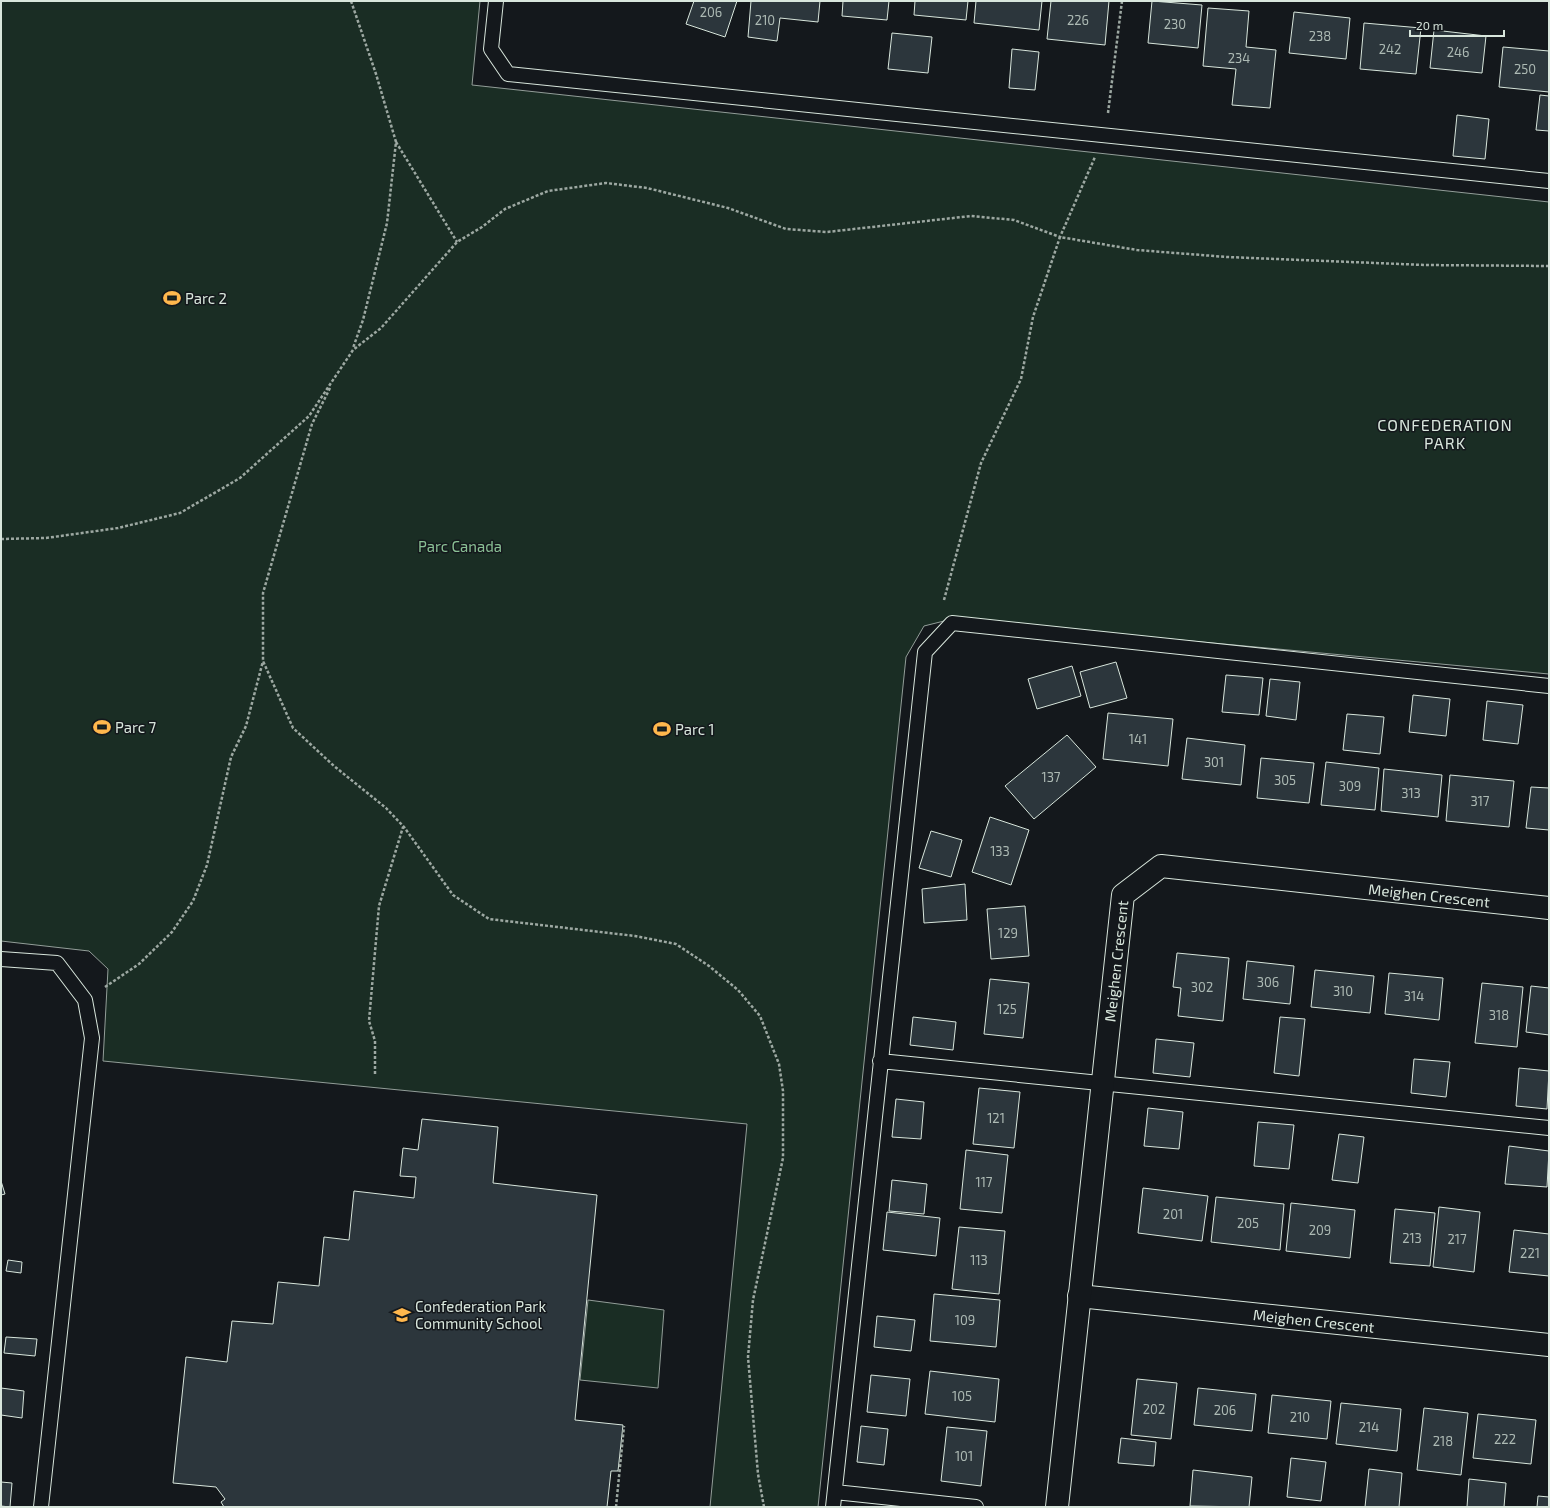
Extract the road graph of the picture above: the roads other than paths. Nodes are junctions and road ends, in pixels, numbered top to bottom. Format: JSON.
{"nodes":[{"id":1,"x":496,"y":1,"type":"edge"},
{"id":2,"x":1549,"y":182,"type":"edge"},
{"id":3,"x":1549,"y":686,"type":"edge"},
{"id":4,"x":1549,"y":908,"type":"edge"},
{"id":5,"x":1,"y":959,"type":"edge"},
{"id":6,"x":880,"y":1061,"type":"junction"},
{"id":7,"x":1102,"y":1082,"type":"junction"},
{"id":8,"x":1549,"y":1128,"type":"edge"},
{"id":9,"x":1079,"y":1296,"type":"junction"},
{"id":10,"x":1549,"y":1345,"type":"edge"},
{"id":11,"x":835,"y":1492,"type":"junction"},
{"id":12,"x":41,"y":1507,"type":"edge"},
{"id":13,"x":833,"y":1507,"type":"edge"},
{"id":14,"x":976,"y":1507,"type":"edge"},
{"id":15,"x":1058,"y":1507,"type":"edge"}],
"edges":[{"from":1,"to":2,"type":"lane"},
{"from":3,"to":6,"type":"lane"},
{"from":4,"to":7,"type":"street","name":"Meighen Crescent"},
{"from":5,"to":12,"type":"lane"},
{"from":6,"to":7,"type":"lane"},
{"from":6,"to":11,"type":"lane"},
{"from":7,"to":8,"type":"lane"},
{"from":7,"to":9,"type":"street","name":"Meighen Crescent"},
{"from":9,"to":10,"type":"street","name":"Meighen Crescent"},
{"from":9,"to":15,"type":"street","name":"Meighen Crescent"},
{"from":11,"to":13,"type":"lane"},
{"from":11,"to":14,"type":"lane"}]}
